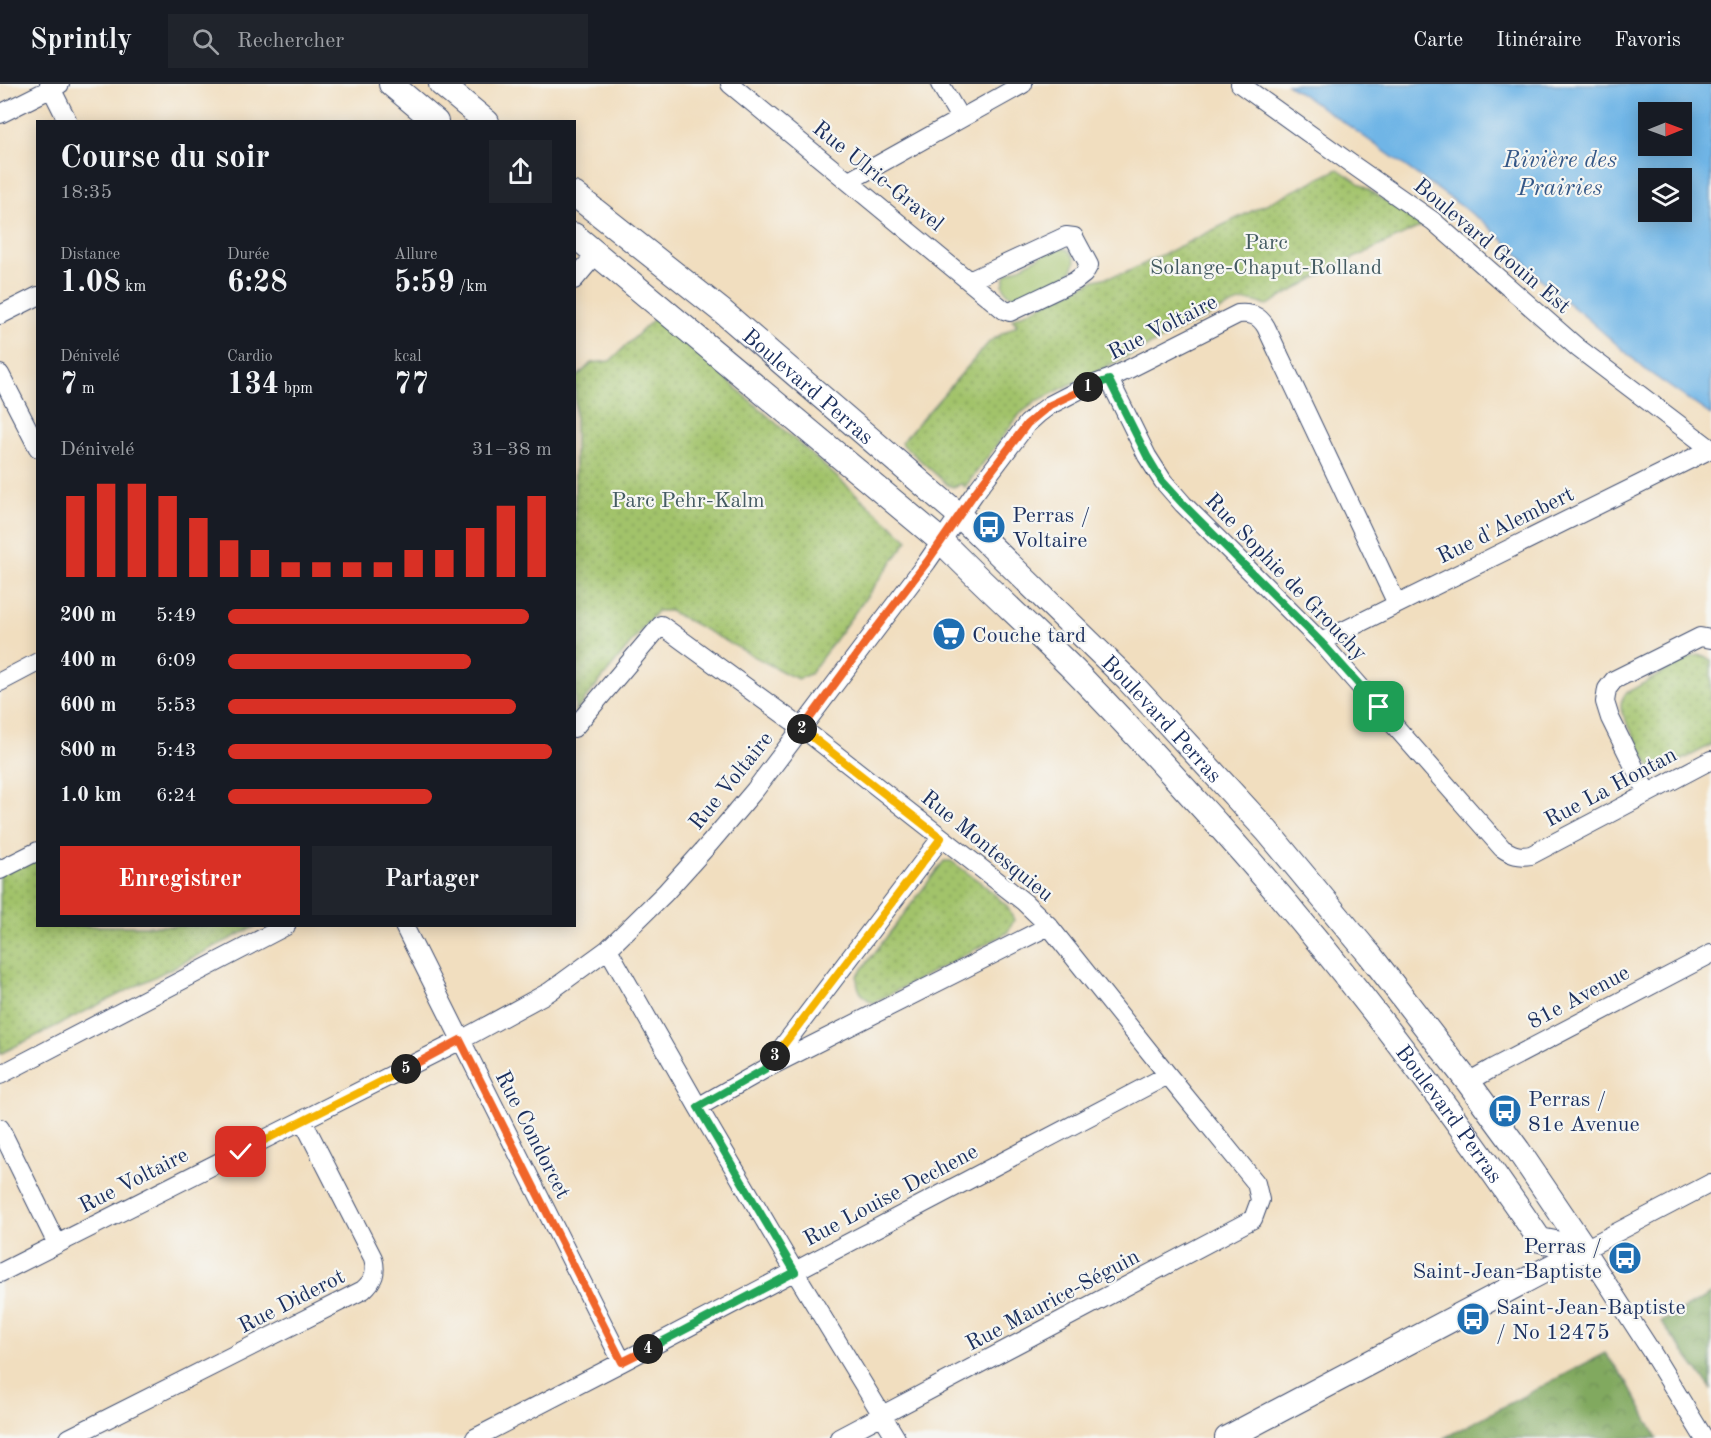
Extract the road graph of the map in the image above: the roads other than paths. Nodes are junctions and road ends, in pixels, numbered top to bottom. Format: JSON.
{"nodes":[{"id":1,"x":391,"y":84,"type":"edge"},
{"id":2,"x":441,"y":84,"type":"edge"},
{"id":3,"x":730,"y":84,"type":"edge"},
{"id":4,"x":940,"y":84,"type":"edge"},
{"id":5,"x":1023,"y":84,"type":"edge"},
{"id":6,"x":1240,"y":84,"type":"edge"},
{"id":7,"x":53,"y":86,"type":"edge"},
{"id":8,"x":0,"y":114,"type":"edge"},
{"id":9,"x":960,"y":118,"type":"junction"},
{"id":10,"x":67,"y":120,"type":"edge"},
{"id":11,"x":434,"y":120,"type":"edge"},
{"id":12,"x":485,"y":120,"type":"edge"},
{"id":13,"x":849,"y":181,"type":"junction"},
{"id":14,"x":576,"y":196,"type":"edge"},
{"id":15,"x":576,"y":237,"type":"edge"},
{"id":16,"x":596,"y":254,"type":"junction"},
{"id":17,"x":576,"y":278,"type":"edge"},
{"id":18,"x":969,"y":281,"type":"junction"},
{"id":19,"x":36,"y":297,"type":"edge"},
{"id":20,"x":0,"y":315,"type":"edge"},
{"id":21,"x":0,"y":374,"type":"edge"},
{"id":22,"x":1109,"y":380,"type":"junction"},
{"id":23,"x":36,"y":444,"type":"edge"},
{"id":24,"x":1711,"y":449,"type":"edge"},
{"id":25,"x":959,"y":515,"type":"junction"},
{"id":26,"x":941,"y":541,"type":"junction"},
{"id":27,"x":1397,"y":604,"type":"junction"},
{"id":28,"x":1711,"y":639,"type":"edge"},
{"id":29,"x":1321,"y":642,"type":"junction"},
{"id":30,"x":36,"y":663,"type":"edge"},
{"id":31,"x":0,"y":682,"type":"edge"},
{"id":32,"x":576,"y":726,"type":"edge"},
{"id":33,"x":802,"y":728,"type":"junction"},
{"id":34,"x":1711,"y":760,"type":"edge"},
{"id":35,"x":1647,"y":793,"type":"junction"},
{"id":36,"x":941,"y":838,"type":"junction"},
{"id":37,"x":36,"y":852,"type":"edge"},
{"id":38,"x":1531,"y":855,"type":"joint"},
{"id":39,"x":0,"y":870,"type":"edge"},
{"id":40,"x":284,"y":927,"type":"edge"},
{"id":41,"x":404,"y":927,"type":"edge"},
{"id":42,"x":1048,"y":927,"type":"junction"},
{"id":43,"x":608,"y":949,"type":"junction"},
{"id":44,"x":1711,"y":954,"type":"edge"},
{"id":45,"x":460,"y":1040,"type":"junction"},
{"id":46,"x":765,"y":1069,"type":"junction"},
{"id":47,"x":0,"y":1075,"type":"edge"},
{"id":48,"x":1168,"y":1075,"type":"junction"},
{"id":49,"x":1468,"y":1082,"type":"junction"},
{"id":50,"x":698,"y":1107,"type":"junction"},
{"id":51,"x":303,"y":1121,"type":"junction"},
{"id":52,"x":0,"y":1128,"type":"edge"},
{"id":53,"x":1256,"y":1182,"type":"joint"},
{"id":54,"x":1711,"y":1183,"type":"edge"},
{"id":55,"x":57,"y":1244,"type":"junction"},
{"id":56,"x":1585,"y":1249,"type":"junction"},
{"id":57,"x":795,"y":1272,"type":"junction"},
{"id":58,"x":0,"y":1274,"type":"edge"},
{"id":59,"x":622,"y":1362,"type":"junction"},
{"id":60,"x":883,"y":1415,"type":"junction"},
{"id":61,"x":69,"y":1438,"type":"edge"},
{"id":62,"x":475,"y":1438,"type":"edge"},
{"id":63,"x":839,"y":1438,"type":"edge"},
{"id":64,"x":896,"y":1438,"type":"edge"},
{"id":65,"x":1227,"y":1438,"type":"edge"},
{"id":66,"x":1704,"y":1438,"type":"edge"}],
"edges":[{"from":1,"to":11,"type":"main road"},
{"from":2,"to":12,"type":"main road"},
{"from":3,"to":13,"type":"street","name":"Rue Ulric-Gravel"},
{"from":4,"to":9,"type":"street"},
{"from":5,"to":9,"type":"street"},
{"from":6,"to":24,"type":"street","name":"Boulevard Gouin Est"},
{"from":7,"to":8,"type":"street"},
{"from":7,"to":10,"type":"street"},
{"from":9,"to":13,"type":"street"},
{"from":13,"to":18,"type":"street","name":"Rue Ulric-Gravel"},
{"from":14,"to":25,"type":"main road","name":"Boulevard Perras"},
{"from":15,"to":16,"type":"main road","name":"Boulevard Perras"},
{"from":16,"to":17,"type":"street"},
{"from":16,"to":26,"type":"main road","name":"Boulevard Perras"},
{"from":18,"to":18,"type":"street","name":"Rue Ulric-Gravel"},
{"from":19,"to":20,"type":"street"},
{"from":21,"to":23,"type":"street"},
{"from":22,"to":25,"type":"street","name":"Rue Voltaire"},
{"from":22,"to":27,"type":"street","name":"Rue Voltaire"},
{"from":22,"to":29,"type":"street","name":"Rue Sophie de Grouchy"},
{"from":24,"to":27,"type":"street","name":"Rue d'Alembert"},
{"from":25,"to":26,"type":"street","name":"Rue Voltaire"},
{"from":25,"to":49,"type":"main road","name":"Boulevard Perras"},
{"from":26,"to":33,"type":"street","name":"Rue Voltaire"},
{"from":26,"to":56,"type":"main road","name":"Boulevard Perras"},
{"from":27,"to":29,"type":"street","name":"Rue d'Alembert"},
{"from":28,"to":35,"type":"street"},
{"from":29,"to":38,"type":"street","name":"Rue Sophie de Grouchy"},
{"from":30,"to":31,"type":"street"},
{"from":32,"to":33,"type":"street","name":"Rue Montesquieu"},
{"from":33,"to":36,"type":"street","name":"Rue Montesquieu"},
{"from":33,"to":43,"type":"street","name":"Rue Voltaire"},
{"from":34,"to":35,"type":"street","name":"Rue La Hontan"},
{"from":35,"to":38,"type":"street","name":"Rue La Hontan"},
{"from":36,"to":42,"type":"street","name":"Rue Montesquieu"},
{"from":36,"to":46,"type":"street"},
{"from":37,"to":39,"type":"street"},
{"from":40,"to":47,"type":"street"},
{"from":41,"to":45,"type":"street","name":"Rue Condorcet"},
{"from":42,"to":46,"type":"street"},
{"from":42,"to":48,"type":"street","name":"Rue Montesquieu"},
{"from":43,"to":45,"type":"street","name":"Rue Voltaire"},
{"from":43,"to":50,"type":"street"},
{"from":44,"to":49,"type":"street","name":"81e Avenue"},
{"from":45,"to":51,"type":"street","name":"Rue Voltaire"},
{"from":45,"to":59,"type":"street","name":"Rue Condorcet"},
{"from":46,"to":50,"type":"street"},
{"from":48,"to":53,"type":"street","name":"Rue Montesquieu"},
{"from":48,"to":57,"type":"street","name":"Rue Louise Dechene"},
{"from":49,"to":56,"type":"main road","name":"Boulevard Perras"},
{"from":50,"to":57,"type":"street"},
{"from":51,"to":55,"type":"street","name":"Rue Voltaire"},
{"from":51,"to":61,"type":"street","name":"Rue Diderot"},
{"from":52,"to":55,"type":"street"},
{"from":53,"to":60,"type":"street","name":"Rue Maurice-Séguin"},
{"from":54,"to":56,"type":"street"},
{"from":55,"to":58,"type":"street","name":"Rue Voltaire"},
{"from":56,"to":65,"type":"main road"},
{"from":56,"to":66,"type":"street","name":"Boulevard Perras"},
{"from":57,"to":59,"type":"street","name":"Rue Louise Dechene"},
{"from":57,"to":60,"type":"street"},
{"from":59,"to":62,"type":"street","name":"Rue Louise Dechene"},
{"from":60,"to":63,"type":"street","name":"Rue Maurice-Séguin"},
{"from":60,"to":64,"type":"street"}]}
